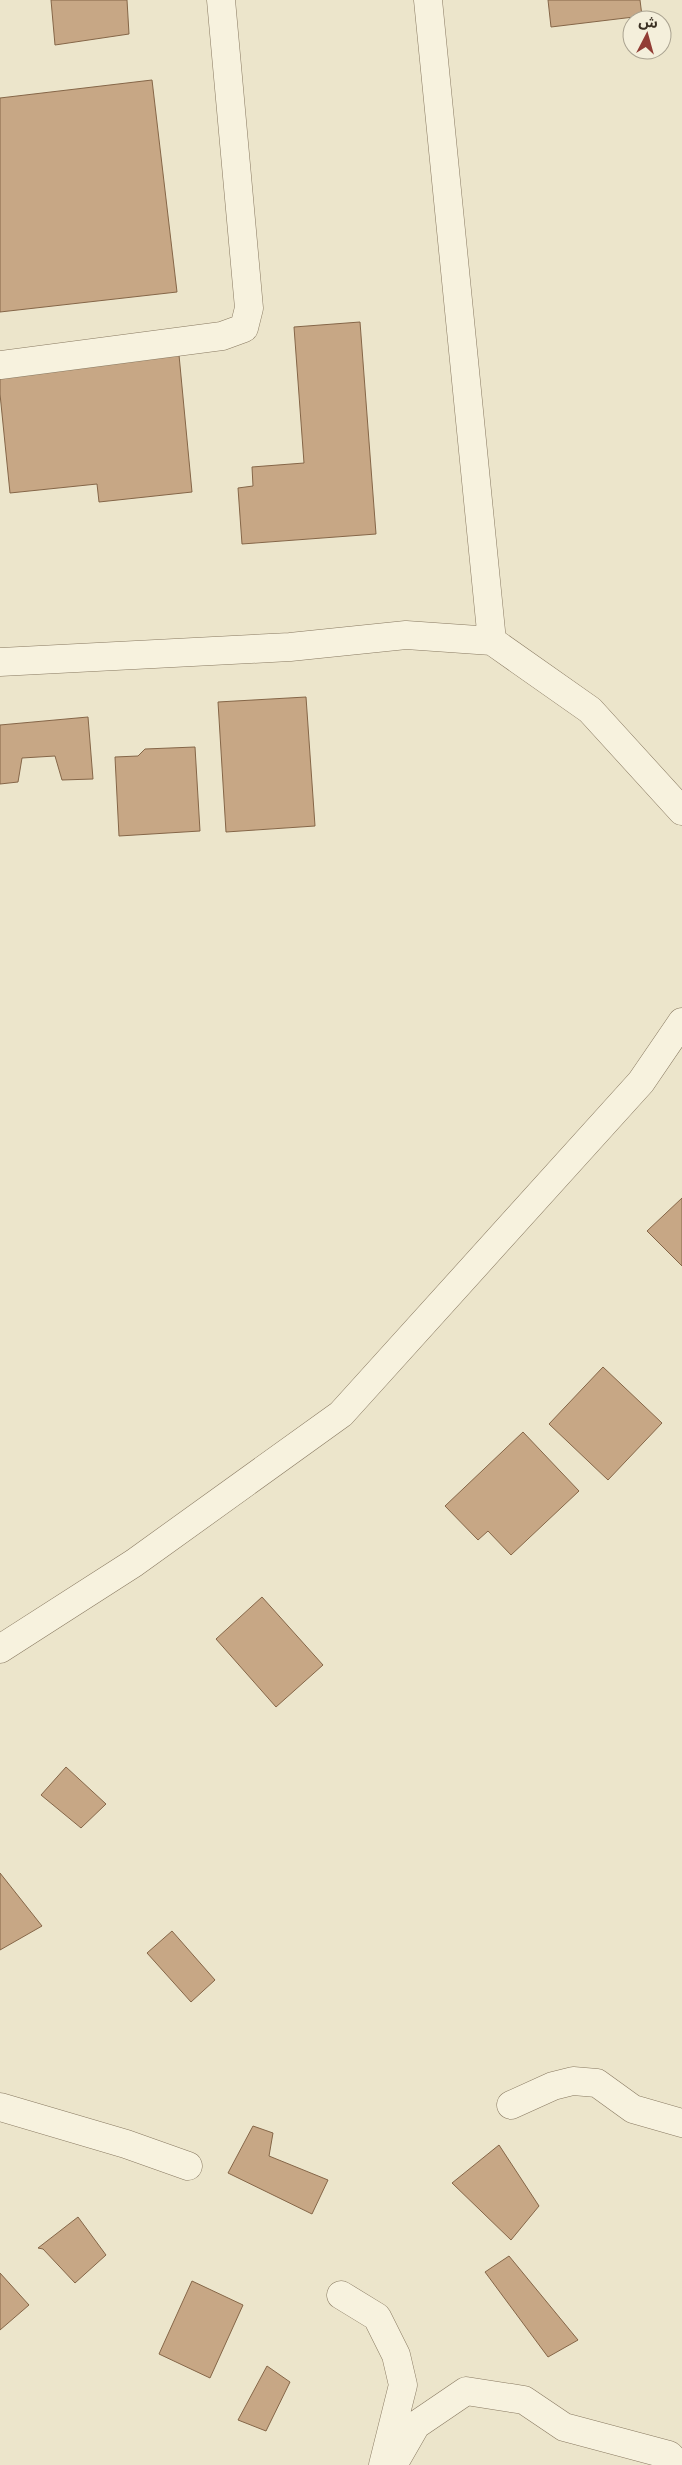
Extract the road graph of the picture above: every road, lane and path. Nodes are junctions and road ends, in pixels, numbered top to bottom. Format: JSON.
{"nodes":[{"id":1,"x":221,"y":0,"type":"edge"},
{"id":2,"x":428,"y":0,"type":"edge"},
{"id":3,"x":0,"y":365,"type":"edge"},
{"id":4,"x":492,"y":641,"type":"junction"},
{"id":5,"x":0,"y":662,"type":"edge"},
{"id":6,"x":682,"y":811,"type":"edge"},
{"id":7,"x":682,"y":1022,"type":"edge"},
{"id":8,"x":0,"y":1649,"type":"edge"},
{"id":9,"x":510,"y":2104,"type":"dead end"},
{"id":10,"x":0,"y":2107,"type":"edge"},
{"id":11,"x":682,"y":2123,"type":"edge"},
{"id":12,"x":188,"y":2166,"type":"dead end"},
{"id":13,"x":341,"y":2295,"type":"dead end"},
{"id":14,"x":383,"y":2465,"type":"edge"},
{"id":15,"x":393,"y":2465,"type":"edge"},
{"id":16,"x":679,"y":2465,"type":"edge"}],
"edges":[{"from":1,"to":3,"type":"street"},
{"from":2,"to":4,"type":"street"},
{"from":4,"to":5,"type":"street"},
{"from":4,"to":6,"type":"street"},
{"from":7,"to":8,"type":"street"},
{"from":9,"to":11,"type":"street"},
{"from":10,"to":12,"type":"street"},
{"from":13,"to":14,"type":"street"},
{"from":15,"to":16,"type":"street"}]}
